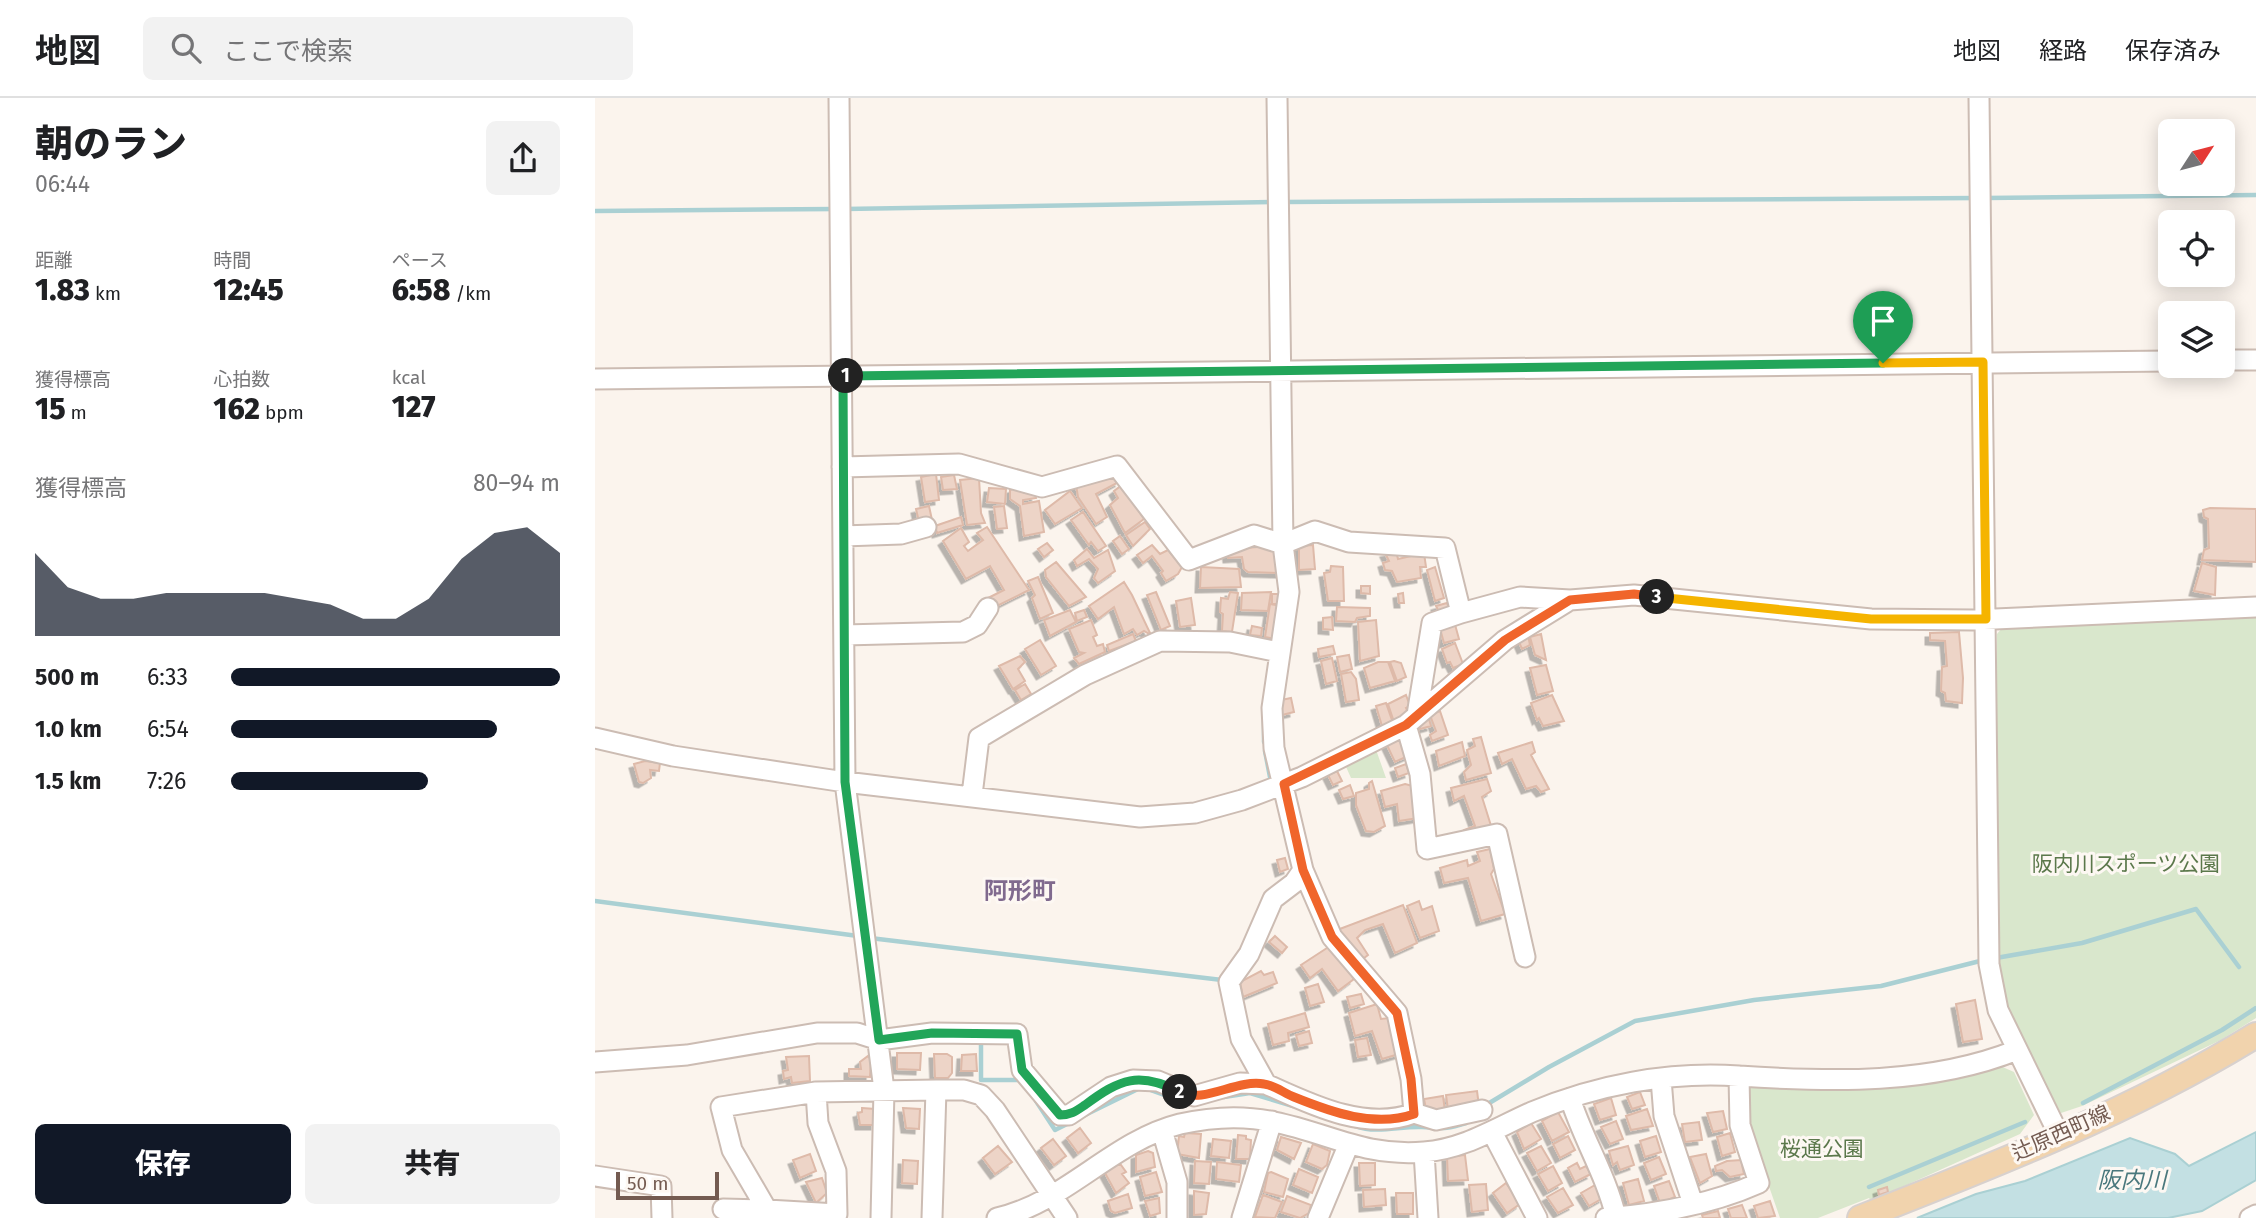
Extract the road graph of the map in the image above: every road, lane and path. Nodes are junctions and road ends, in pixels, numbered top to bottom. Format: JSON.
{"nodes":[{"id":1,"x":839,"y":98,"type":"edge"},
{"id":2,"x":1277,"y":98,"type":"edge"},
{"id":3,"x":1979,"y":98,"type":"edge"},
{"id":4,"x":2235,"y":360,"type":"edge"},
{"id":5,"x":2256,"y":360,"type":"edge"},
{"id":6,"x":2158,"y":361,"type":"edge"},
{"id":7,"x":1983,"y":362,"type":"junction"},
{"id":8,"x":1279,"y":370,"type":"junction"},
{"id":9,"x":843,"y":376,"type":"junction"},
{"id":10,"x":595,"y":379,"type":"edge"},
{"id":11,"x":842,"y":467,"type":"junction"},
{"id":12,"x":926,"y":527,"type":"dead end"},
{"id":13,"x":843,"y":536,"type":"junction"},
{"id":14,"x":1283,"y":544,"type":"junction"},
{"id":15,"x":1570,"y":600,"type":"junction"},
{"id":16,"x":2256,"y":607,"type":"edge"},
{"id":17,"x":988,"y":608,"type":"dead end"},
{"id":18,"x":1461,"y":613,"type":"junction"},
{"id":19,"x":1986,"y":619,"type":"junction"},
{"id":20,"x":844,"y":635,"type":"junction"},
{"id":21,"x":1279,"y":652,"type":"junction"},
{"id":22,"x":1411,"y":720,"type":"junction"},
{"id":23,"x":595,"y":738,"type":"edge"},
{"id":24,"x":845,"y":782,"type":"junction"},
{"id":25,"x":1284,"y":784,"type":"junction"},
{"id":26,"x":972,"y":795,"type":"junction"},
{"id":27,"x":1303,"y":870,"type":"junction"},
{"id":28,"x":1525,"y":957,"type":"dead end"},
{"id":29,"x":2256,"y":1035,"type":"edge"},
{"id":30,"x":879,"y":1040,"type":"junction"},
{"id":31,"x":2017,"y":1050,"type":"junction"},
{"id":32,"x":595,"y":1062,"type":"edge"},
{"id":33,"x":1739,"y":1076,"type":"junction"},
{"id":34,"x":1661,"y":1079,"type":"junction"},
{"id":35,"x":1254,"y":1083,"type":"junction"},
{"id":36,"x":884,"y":1090,"type":"junction"},
{"id":37,"x":936,"y":1090,"type":"junction"},
{"id":38,"x":816,"y":1092,"type":"junction"},
{"id":39,"x":1570,"y":1098,"type":"junction"},
{"id":40,"x":1482,"y":1110,"type":"dead end"},
{"id":41,"x":1414,"y":1114,"type":"junction"},
{"id":42,"x":1272,"y":1121,"type":"junction"},
{"id":43,"x":1162,"y":1130,"type":"junction"},
{"id":44,"x":1492,"y":1132,"type":"junction"},
{"id":45,"x":2059,"y":1135,"type":"junction"},
{"id":46,"x":1348,"y":1146,"type":"junction"},
{"id":47,"x":1424,"y":1152,"type":"junction"},
{"id":48,"x":595,"y":1176,"type":"edge"},
{"id":49,"x":1051,"y":1195,"type":"junction"},
{"id":50,"x":1693,"y":1204,"type":"junction"},
{"id":51,"x":723,"y":1209,"type":"dead end"},
{"id":52,"x":767,"y":1210,"type":"junction"},
{"id":53,"x":2256,"y":1215,"type":"edge"},
{"id":54,"x":1616,"y":1217,"type":"edge"},
{"id":55,"x":662,"y":1218,"type":"edge"},
{"id":56,"x":881,"y":1218,"type":"edge"},
{"id":57,"x":932,"y":1218,"type":"edge"},
{"id":58,"x":997,"y":1218,"type":"edge"},
{"id":59,"x":1067,"y":1218,"type":"edge"},
{"id":60,"x":1177,"y":1218,"type":"edge"},
{"id":61,"x":1242,"y":1218,"type":"edge"},
{"id":62,"x":1318,"y":1218,"type":"edge"},
{"id":63,"x":1428,"y":1218,"type":"edge"},
{"id":64,"x":1537,"y":1218,"type":"edge"},
{"id":65,"x":1606,"y":1218,"type":"edge"},
{"id":66,"x":1860,"y":1218,"type":"edge"},
{"id":67,"x":2250,"y":1218,"type":"edge"}],
"edges":[{"from":1,"to":9,"type":"street"},
{"from":2,"to":8,"type":"street"},
{"from":3,"to":7,"type":"street"},
{"from":4,"to":5,"type":"street"},
{"from":6,"to":7,"type":"street"},
{"from":7,"to":8,"type":"street"},
{"from":7,"to":19,"type":"street"},
{"from":8,"to":9,"type":"street"},
{"from":8,"to":14,"type":"street"},
{"from":9,"to":10,"type":"street"},
{"from":9,"to":11,"type":"street"},
{"from":11,"to":13,"type":"street"},
{"from":11,"to":14,"type":"street"},
{"from":12,"to":13,"type":"street"},
{"from":13,"to":20,"type":"street"},
{"from":14,"to":18,"type":"street"},
{"from":14,"to":21,"type":"street"},
{"from":15,"to":18,"type":"street"},
{"from":15,"to":19,"type":"street"},
{"from":15,"to":22,"type":"street"},
{"from":16,"to":19,"type":"street"},
{"from":17,"to":20,"type":"street"},
{"from":18,"to":22,"type":"street"},
{"from":19,"to":31,"type":"street"},
{"from":20,"to":24,"type":"street"},
{"from":21,"to":25,"type":"street"},
{"from":21,"to":26,"type":"street"},
{"from":22,"to":25,"type":"street"},
{"from":22,"to":28,"type":"street"},
{"from":23,"to":24,"type":"street"},
{"from":24,"to":26,"type":"street"},
{"from":24,"to":30,"type":"street"},
{"from":25,"to":26,"type":"street"},
{"from":25,"to":27,"type":"street"},
{"from":27,"to":35,"type":"street"},
{"from":27,"to":41,"type":"street"},
{"from":29,"to":45,"type":"main road","name":"辻原西町線"},
{"from":30,"to":32,"type":"street"},
{"from":30,"to":35,"type":"street"},
{"from":30,"to":36,"type":"street"},
{"from":31,"to":33,"type":"street"},
{"from":31,"to":45,"type":"street"},
{"from":33,"to":34,"type":"street"},
{"from":33,"to":50,"type":"street"},
{"from":34,"to":39,"type":"street"},
{"from":34,"to":50,"type":"street"},
{"from":35,"to":41,"type":"street"},
{"from":36,"to":37,"type":"street"},
{"from":36,"to":38,"type":"street"},
{"from":36,"to":56,"type":"street"},
{"from":37,"to":49,"type":"street"},
{"from":37,"to":57,"type":"street"},
{"from":38,"to":52,"type":"street"},
{"from":38,"to":52,"type":"street"},
{"from":39,"to":44,"type":"street"},
{"from":39,"to":54,"type":"street"},
{"from":40,"to":41,"type":"street"},
{"from":42,"to":43,"type":"street"},
{"from":42,"to":46,"type":"street"},
{"from":42,"to":61,"type":"street"},
{"from":43,"to":49,"type":"street"},
{"from":43,"to":60,"type":"street"},
{"from":44,"to":47,"type":"street"},
{"from":44,"to":64,"type":"street"},
{"from":45,"to":66,"type":"main road","name":"辻原西町線"},
{"from":46,"to":47,"type":"street"},
{"from":46,"to":62,"type":"street"},
{"from":47,"to":63,"type":"street"},
{"from":48,"to":55,"type":"street"},
{"from":49,"to":58,"type":"street"},
{"from":49,"to":59,"type":"street"},
{"from":50,"to":54,"type":"street"},
{"from":51,"to":52,"type":"street"},
{"from":53,"to":67,"type":"street"},
{"from":54,"to":65,"type":"street"}]}
